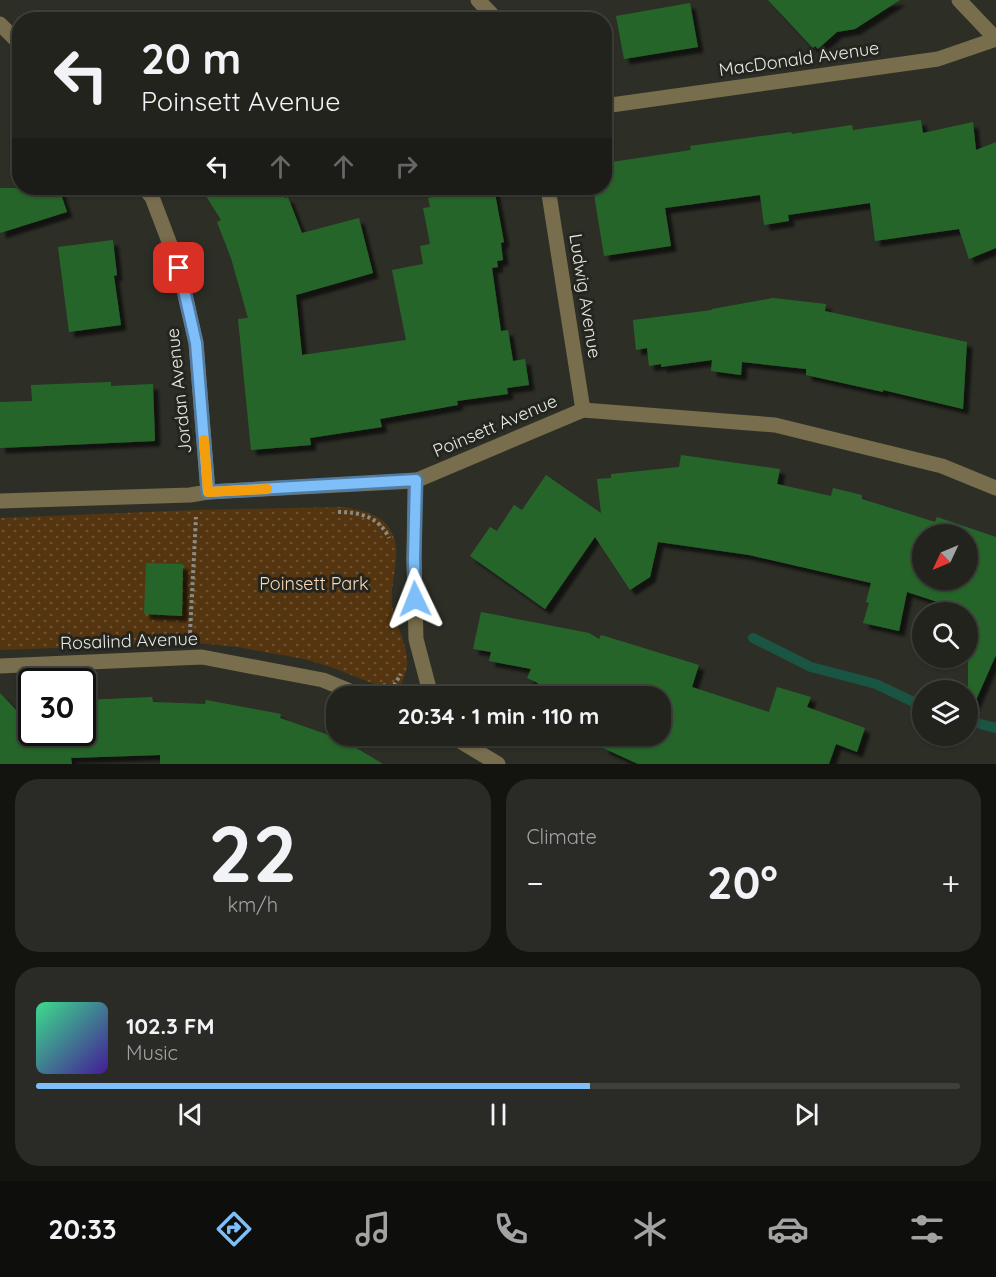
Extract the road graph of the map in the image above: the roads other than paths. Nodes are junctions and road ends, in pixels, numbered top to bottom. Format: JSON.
{"nodes":[{"id":1,"x":478,"y":0,"type":"edge"},
{"id":2,"x":959,"y":0,"type":"edge"},
{"id":3,"x":489,"y":12,"type":"edge"},
{"id":4,"x":0,"y":24,"type":"edge"},
{"id":5,"x":12,"y":36,"type":"edge"},
{"id":6,"x":996,"y":39,"type":"edge"},
{"id":7,"x":612,"y":105,"type":"edge"},
{"id":8,"x":150,"y":195,"type":"edge"},
{"id":9,"x":549,"y":195,"type":"edge"},
{"id":10,"x":583,"y":410,"type":"junction"},
{"id":11,"x":416,"y":480,"type":"junction"},
{"id":12,"x":996,"y":488,"type":"edge"},
{"id":13,"x":208,"y":492,"type":"junction"},
{"id":14,"x":0,"y":501,"type":"edge"},
{"id":15,"x":0,"y":666,"type":"edge"},
{"id":16,"x":338,"y":686,"type":"edge"},
{"id":17,"x":428,"y":686,"type":"edge"},
{"id":18,"x":468,"y":746,"type":"edge"},
{"id":19,"x":498,"y":764,"type":"edge"}],
"edges":[{"from":1,"to":3,"type":"street"},
{"from":2,"to":6,"type":"street"},
{"from":4,"to":5,"type":"street"},
{"from":6,"to":7,"type":"street","name":"MacDonald Avenue"},
{"from":8,"to":13,"type":"street","name":"Jordan Avenue"},
{"from":9,"to":10,"type":"street","name":"Ludwig Avenue"},
{"from":10,"to":11,"type":"street","name":"Poinsett Avenue"},
{"from":10,"to":12,"type":"street","name":"Poinsett Avenue"},
{"from":11,"to":13,"type":"street","name":"Poinsett Avenue"},
{"from":11,"to":17,"type":"street"},
{"from":13,"to":14,"type":"street","name":"Poinsett Avenue"},
{"from":15,"to":16,"type":"street","name":"Rosalind Avenue"},
{"from":18,"to":19,"type":"street"}]}
